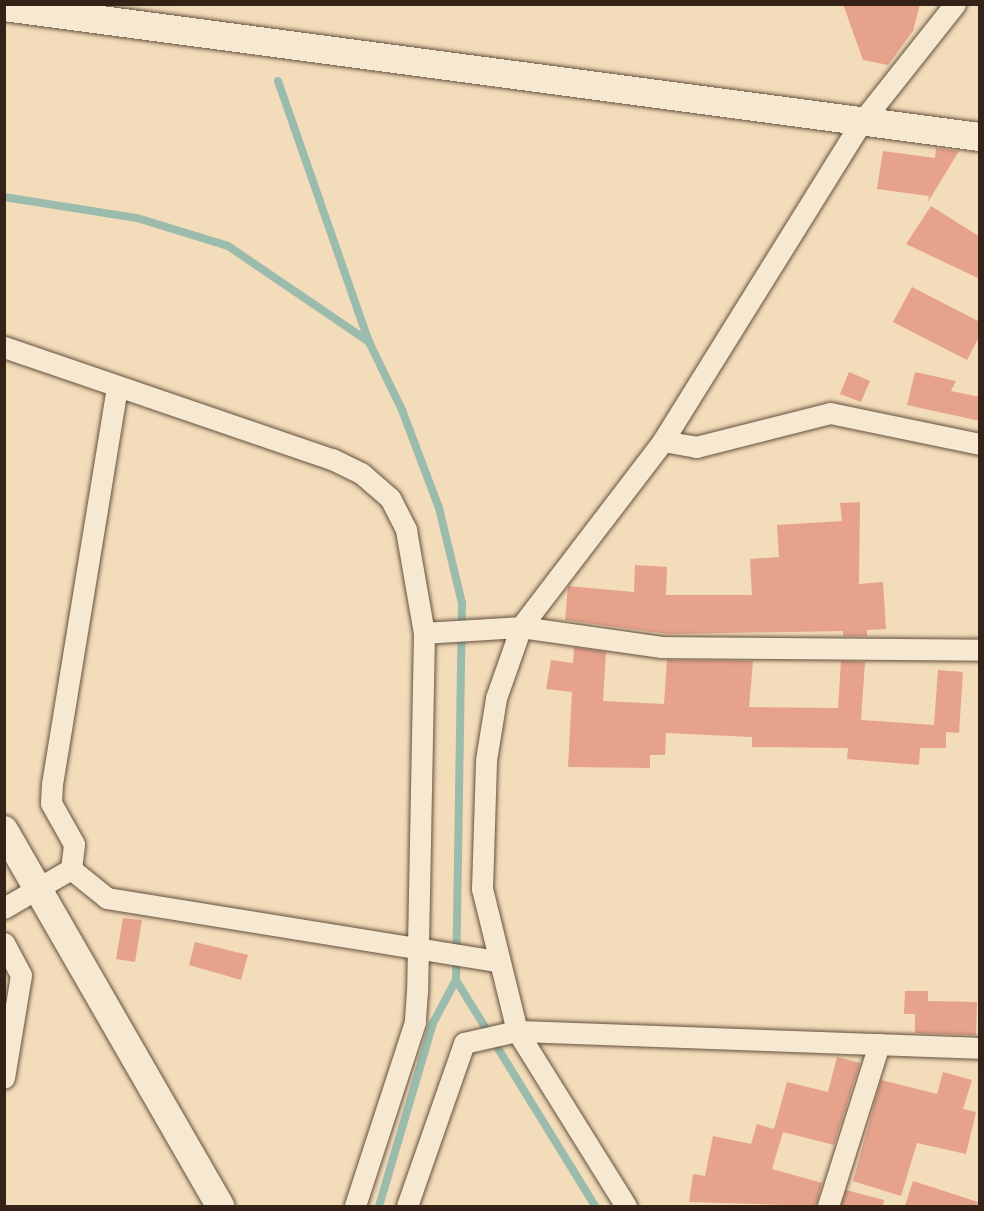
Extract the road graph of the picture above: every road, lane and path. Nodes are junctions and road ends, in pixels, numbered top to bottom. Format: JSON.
{"nodes":[{"id":1,"x":955,"y":4,"type":"edge"},
{"id":2,"x":4,"y":7,"type":"edge"},
{"id":3,"x":860,"y":124,"type":"junction"},
{"id":4,"x":980,"y":136,"type":"edge"},
{"id":5,"x":4,"y":348,"type":"edge"},
{"id":6,"x":117,"y":386,"type":"junction"},
{"id":7,"x":663,"y":441,"type":"junction"},
{"id":8,"x":980,"y":444,"type":"edge"},
{"id":9,"x":521,"y":627,"type":"junction"},
{"id":10,"x":432,"y":632,"type":"junction"},
{"id":11,"x":980,"y":650,"type":"edge"},
{"id":12,"x":4,"y":830,"type":"edge"},
{"id":13,"x":72,"y":869,"type":"junction"},
{"id":14,"x":39,"y":889,"type":"junction"},
{"id":15,"x":4,"y":908,"type":"edge"},
{"id":16,"x":4,"y":943,"type":"edge"},
{"id":17,"x":424,"y":952,"type":"junction"},
{"id":18,"x":488,"y":961,"type":"junction"},
{"id":19,"x":512,"y":1032,"type":"junction"},
{"id":20,"x":879,"y":1044,"type":"junction"},
{"id":21,"x":980,"y":1048,"type":"edge"},
{"id":22,"x":4,"y":1078,"type":"edge"},
{"id":23,"x":220,"y":1206,"type":"edge"},
{"id":24,"x":356,"y":1206,"type":"edge"},
{"id":25,"x":407,"y":1206,"type":"edge"},
{"id":26,"x":626,"y":1206,"type":"edge"},
{"id":27,"x":828,"y":1206,"type":"edge"}],
"edges":[{"from":1,"to":3,"type":"street"},
{"from":2,"to":3,"type":"street"},
{"from":3,"to":4,"type":"street"},
{"from":3,"to":7,"type":"street"},
{"from":5,"to":6,"type":"street"},
{"from":6,"to":10,"type":"street"},
{"from":6,"to":13,"type":"street"},
{"from":7,"to":8,"type":"street"},
{"from":7,"to":9,"type":"street"},
{"from":9,"to":10,"type":"street"},
{"from":9,"to":11,"type":"street"},
{"from":9,"to":18,"type":"street"},
{"from":10,"to":17,"type":"street"},
{"from":12,"to":14,"type":"street"},
{"from":13,"to":14,"type":"street"},
{"from":13,"to":17,"type":"street"},
{"from":14,"to":15,"type":"street"},
{"from":14,"to":23,"type":"street"},
{"from":16,"to":22,"type":"street"},
{"from":17,"to":18,"type":"street"},
{"from":17,"to":24,"type":"street"},
{"from":18,"to":19,"type":"street"},
{"from":19,"to":20,"type":"street"},
{"from":19,"to":25,"type":"street"},
{"from":19,"to":26,"type":"street"},
{"from":20,"to":21,"type":"street"},
{"from":20,"to":27,"type":"street"}]}
